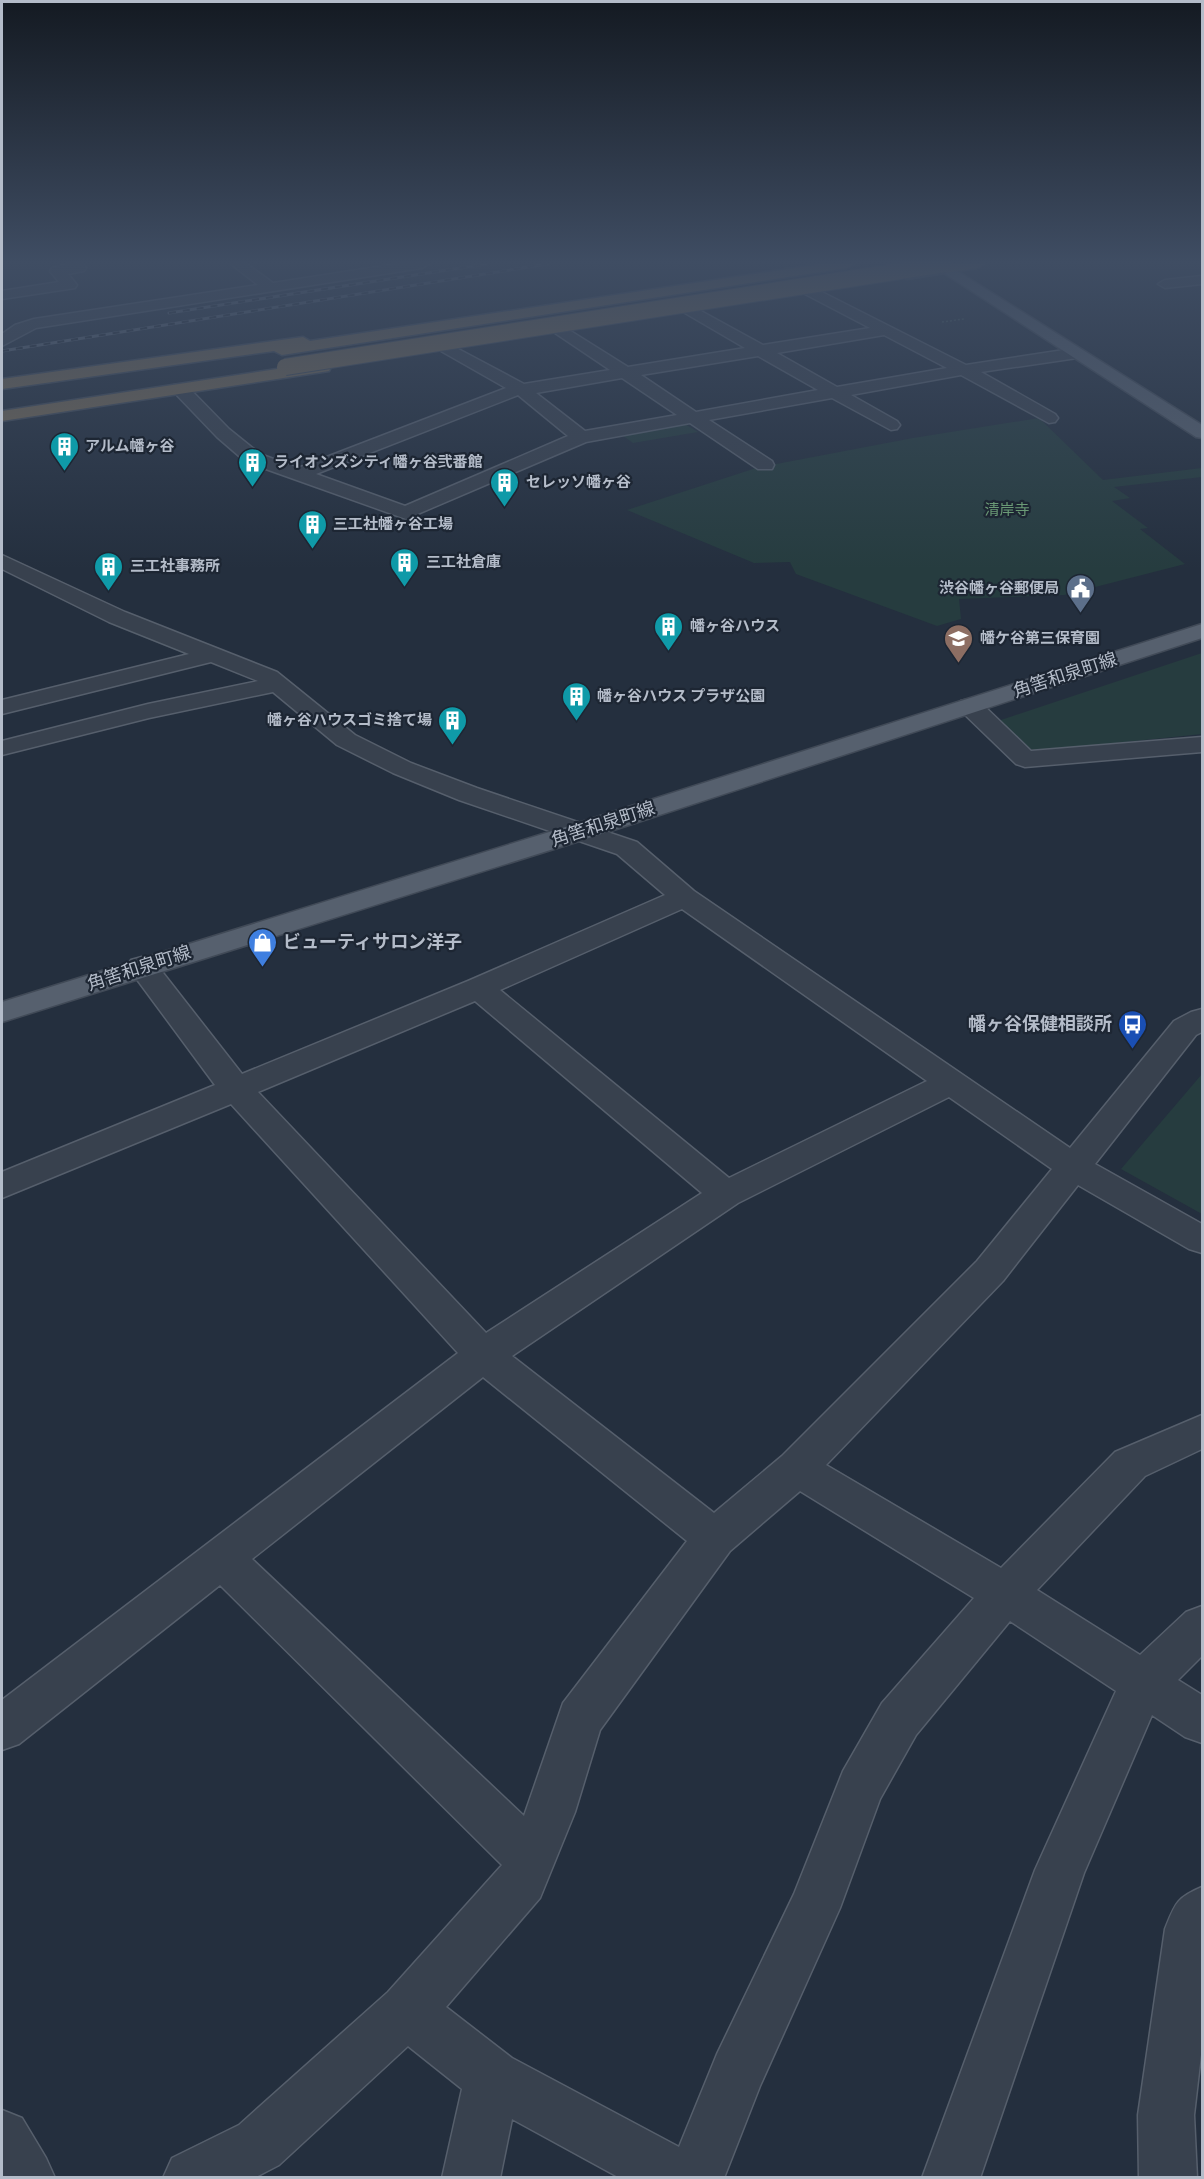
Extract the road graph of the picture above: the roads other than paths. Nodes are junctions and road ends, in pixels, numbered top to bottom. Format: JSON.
{"nodes":[{"id":1,"x":126,"y":366,"type":"edge"},
{"id":2,"x":135,"y":366,"type":"edge"},
{"id":3,"x":181,"y":366,"type":"edge"},
{"id":4,"x":255,"y":366,"type":"edge"},
{"id":5,"x":293,"y":366,"type":"edge"},
{"id":6,"x":332,"y":366,"type":"edge"},
{"id":7,"x":479,"y":366,"type":"edge"},
{"id":8,"x":614,"y":366,"type":"edge"},
{"id":9,"x":670,"y":366,"type":"edge"},
{"id":10,"x":787,"y":366,"type":"edge"},
{"id":11,"x":955,"y":366,"type":"edge"},
{"id":12,"x":990,"y":366,"type":"edge"},
{"id":13,"x":1097,"y":366,"type":"edge"},
{"id":14,"x":964,"y":370,"type":"junction"},
{"id":15,"x":625,"y":373,"type":"junction"},
{"id":16,"x":27,"y":381,"type":"junction"},
{"id":17,"x":2,"y":385,"type":"edge"},
{"id":18,"x":180,"y":389,"type":"junction"},
{"id":19,"x":522,"y":390,"type":"junction"},
{"id":20,"x":2,"y":393,"type":"edge"},
{"id":21,"x":835,"y":393,"type":"junction"},
{"id":22,"x":2,"y":405,"type":"edge"},
{"id":23,"x":43,"y":410,"type":"junction"},
{"id":24,"x":2,"y":416,"type":"edge"},
{"id":25,"x":692,"y":418,"type":"junction"},
{"id":26,"x":1049,"y":418,"type":"dead end"},
{"id":27,"x":891,"y":425,"type":"dead end"},
{"id":28,"x":1203,"y":433,"type":"edge"},
{"id":29,"x":581,"y":437,"type":"junction"},
{"id":30,"x":765,"y":465,"type":"dead end"},
{"id":31,"x":297,"y":475,"type":"junction"},
{"id":32,"x":2,"y":561,"type":"edge"},
{"id":33,"x":35,"y":577,"type":"junction"},
{"id":34,"x":2,"y":586,"type":"edge"},
{"id":35,"x":1203,"y":630,"type":"edge"},
{"id":36,"x":212,"y":655,"type":"junction"},
{"id":37,"x":279,"y":684,"type":"junction"},
{"id":38,"x":970,"y":705,"type":"junction"},
{"id":39,"x":2,"y":707,"type":"edge"},
{"id":40,"x":1203,"y":745,"type":"edge"},
{"id":41,"x":2,"y":748,"type":"edge"},
{"id":42,"x":582,"y":831,"type":"junction"},
{"id":43,"x":684,"y":897,"type":"junction"},
{"id":44,"x":142,"y":966,"type":"junction"},
{"id":45,"x":479,"y":988,"type":"junction"},
{"id":46,"x":2,"y":1012,"type":"edge"},
{"id":47,"x":1203,"y":1019,"type":"edge"},
{"id":48,"x":952,"y":1082,"type":"junction"},
{"id":49,"x":236,"y":1089,"type":"junction"},
{"id":50,"x":1073,"y":1167,"type":"junction"},
{"id":51,"x":2,"y":1186,"type":"edge"},
{"id":52,"x":726,"y":1194,"type":"junction"},
{"id":53,"x":1203,"y":1240,"type":"edge"},
{"id":54,"x":483,"y":1355,"type":"junction"},
{"id":55,"x":1203,"y":1431,"type":"edge"},
{"id":56,"x":798,"y":1468,"type":"junction"},
{"id":57,"x":715,"y":1538,"type":"junction"},
{"id":58,"x":222,"y":1558,"type":"junction"},
{"id":59,"x":1005,"y":1594,"type":"junction"},
{"id":60,"x":1203,"y":1626,"type":"edge"},
{"id":61,"x":1143,"y":1683,"type":"junction"},
{"id":62,"x":1203,"y":1721,"type":"edge"},
{"id":63,"x":2,"y":1728,"type":"edge"},
{"id":64,"x":532,"y":1859,"type":"junction"},
{"id":65,"x":1203,"y":1913,"type":"edge"},
{"id":66,"x":407,"y":2011,"type":"junction"},
{"id":67,"x":492,"y":2078,"type":"junction"},
{"id":68,"x":2,"y":2138,"type":"edge"},
{"id":69,"x":26,"y":2178,"type":"edge"},
{"id":70,"x":192,"y":2178,"type":"edge"},
{"id":71,"x":471,"y":2178,"type":"edge"},
{"id":72,"x":679,"y":2178,"type":"edge"},
{"id":73,"x":694,"y":2178,"type":"edge"},
{"id":74,"x":951,"y":2178,"type":"edge"},
{"id":75,"x":1167,"y":2178,"type":"edge"}],
"edges":[{"from":1,"to":16,"type":"highway"},
{"from":2,"to":16,"type":"highway"},
{"from":3,"to":20,"type":"highway"},
{"from":4,"to":22,"type":"highway"},
{"from":5,"to":23,"type":"highway","bridge":true},
{"from":6,"to":18,"type":"highway"},
{"from":7,"to":19,"type":"street"},
{"from":8,"to":15,"type":"street"},
{"from":9,"to":15,"type":"street"},
{"from":10,"to":21,"type":"street"},
{"from":11,"to":14,"type":"street"},
{"from":12,"to":14,"type":"street"},
{"from":13,"to":28,"type":"main road"},
{"from":14,"to":21,"type":"street"},
{"from":14,"to":26,"type":"street"},
{"from":15,"to":19,"type":"street"},
{"from":15,"to":25,"type":"street"},
{"from":16,"to":17,"type":"highway"},
{"from":18,"to":23,"type":"highway"},
{"from":18,"to":31,"type":"street"},
{"from":19,"to":29,"type":"street"},
{"from":19,"to":31,"type":"street"},
{"from":21,"to":25,"type":"street"},
{"from":21,"to":27,"type":"street"},
{"from":23,"to":24,"type":"highway"},
{"from":25,"to":29,"type":"street"},
{"from":25,"to":30,"type":"street"},
{"from":29,"to":31,"type":"street"},
{"from":32,"to":33,"type":"street"},
{"from":33,"to":34,"type":"street"},
{"from":33,"to":36,"type":"street"},
{"from":35,"to":38,"type":"main road","name":"角筈和泉町線"},
{"from":36,"to":37,"type":"street"},
{"from":36,"to":39,"type":"street"},
{"from":37,"to":41,"type":"street"},
{"from":37,"to":42,"type":"street"},
{"from":38,"to":40,"type":"street"},
{"from":38,"to":42,"type":"main road","name":"角筈和泉町線"},
{"from":42,"to":43,"type":"street"},
{"from":42,"to":44,"type":"main road","name":"角筈和泉町線"},
{"from":43,"to":45,"type":"street"},
{"from":43,"to":48,"type":"street"},
{"from":44,"to":46,"type":"main road","name":"角筈和泉町線"},
{"from":44,"to":49,"type":"street"},
{"from":45,"to":49,"type":"street"},
{"from":45,"to":52,"type":"street"},
{"from":47,"to":50,"type":"street"},
{"from":48,"to":50,"type":"street"},
{"from":48,"to":52,"type":"street"},
{"from":49,"to":51,"type":"street"},
{"from":49,"to":54,"type":"street"},
{"from":50,"to":53,"type":"street"},
{"from":50,"to":56,"type":"street"},
{"from":52,"to":54,"type":"street"},
{"from":54,"to":57,"type":"street"},
{"from":54,"to":58,"type":"street"},
{"from":55,"to":59,"type":"street"},
{"from":56,"to":57,"type":"street"},
{"from":56,"to":59,"type":"street"},
{"from":57,"to":64,"type":"street"},
{"from":58,"to":63,"type":"street"},
{"from":58,"to":64,"type":"street"},
{"from":59,"to":61,"type":"street"},
{"from":59,"to":73,"type":"street"},
{"from":60,"to":61,"type":"street"},
{"from":61,"to":62,"type":"street"},
{"from":61,"to":74,"type":"street"},
{"from":64,"to":66,"type":"street"},
{"from":65,"to":75,"type":"street"},
{"from":66,"to":67,"type":"street"},
{"from":66,"to":70,"type":"street"},
{"from":67,"to":71,"type":"street"},
{"from":67,"to":72,"type":"street"},
{"from":68,"to":69,"type":"street"}]}
